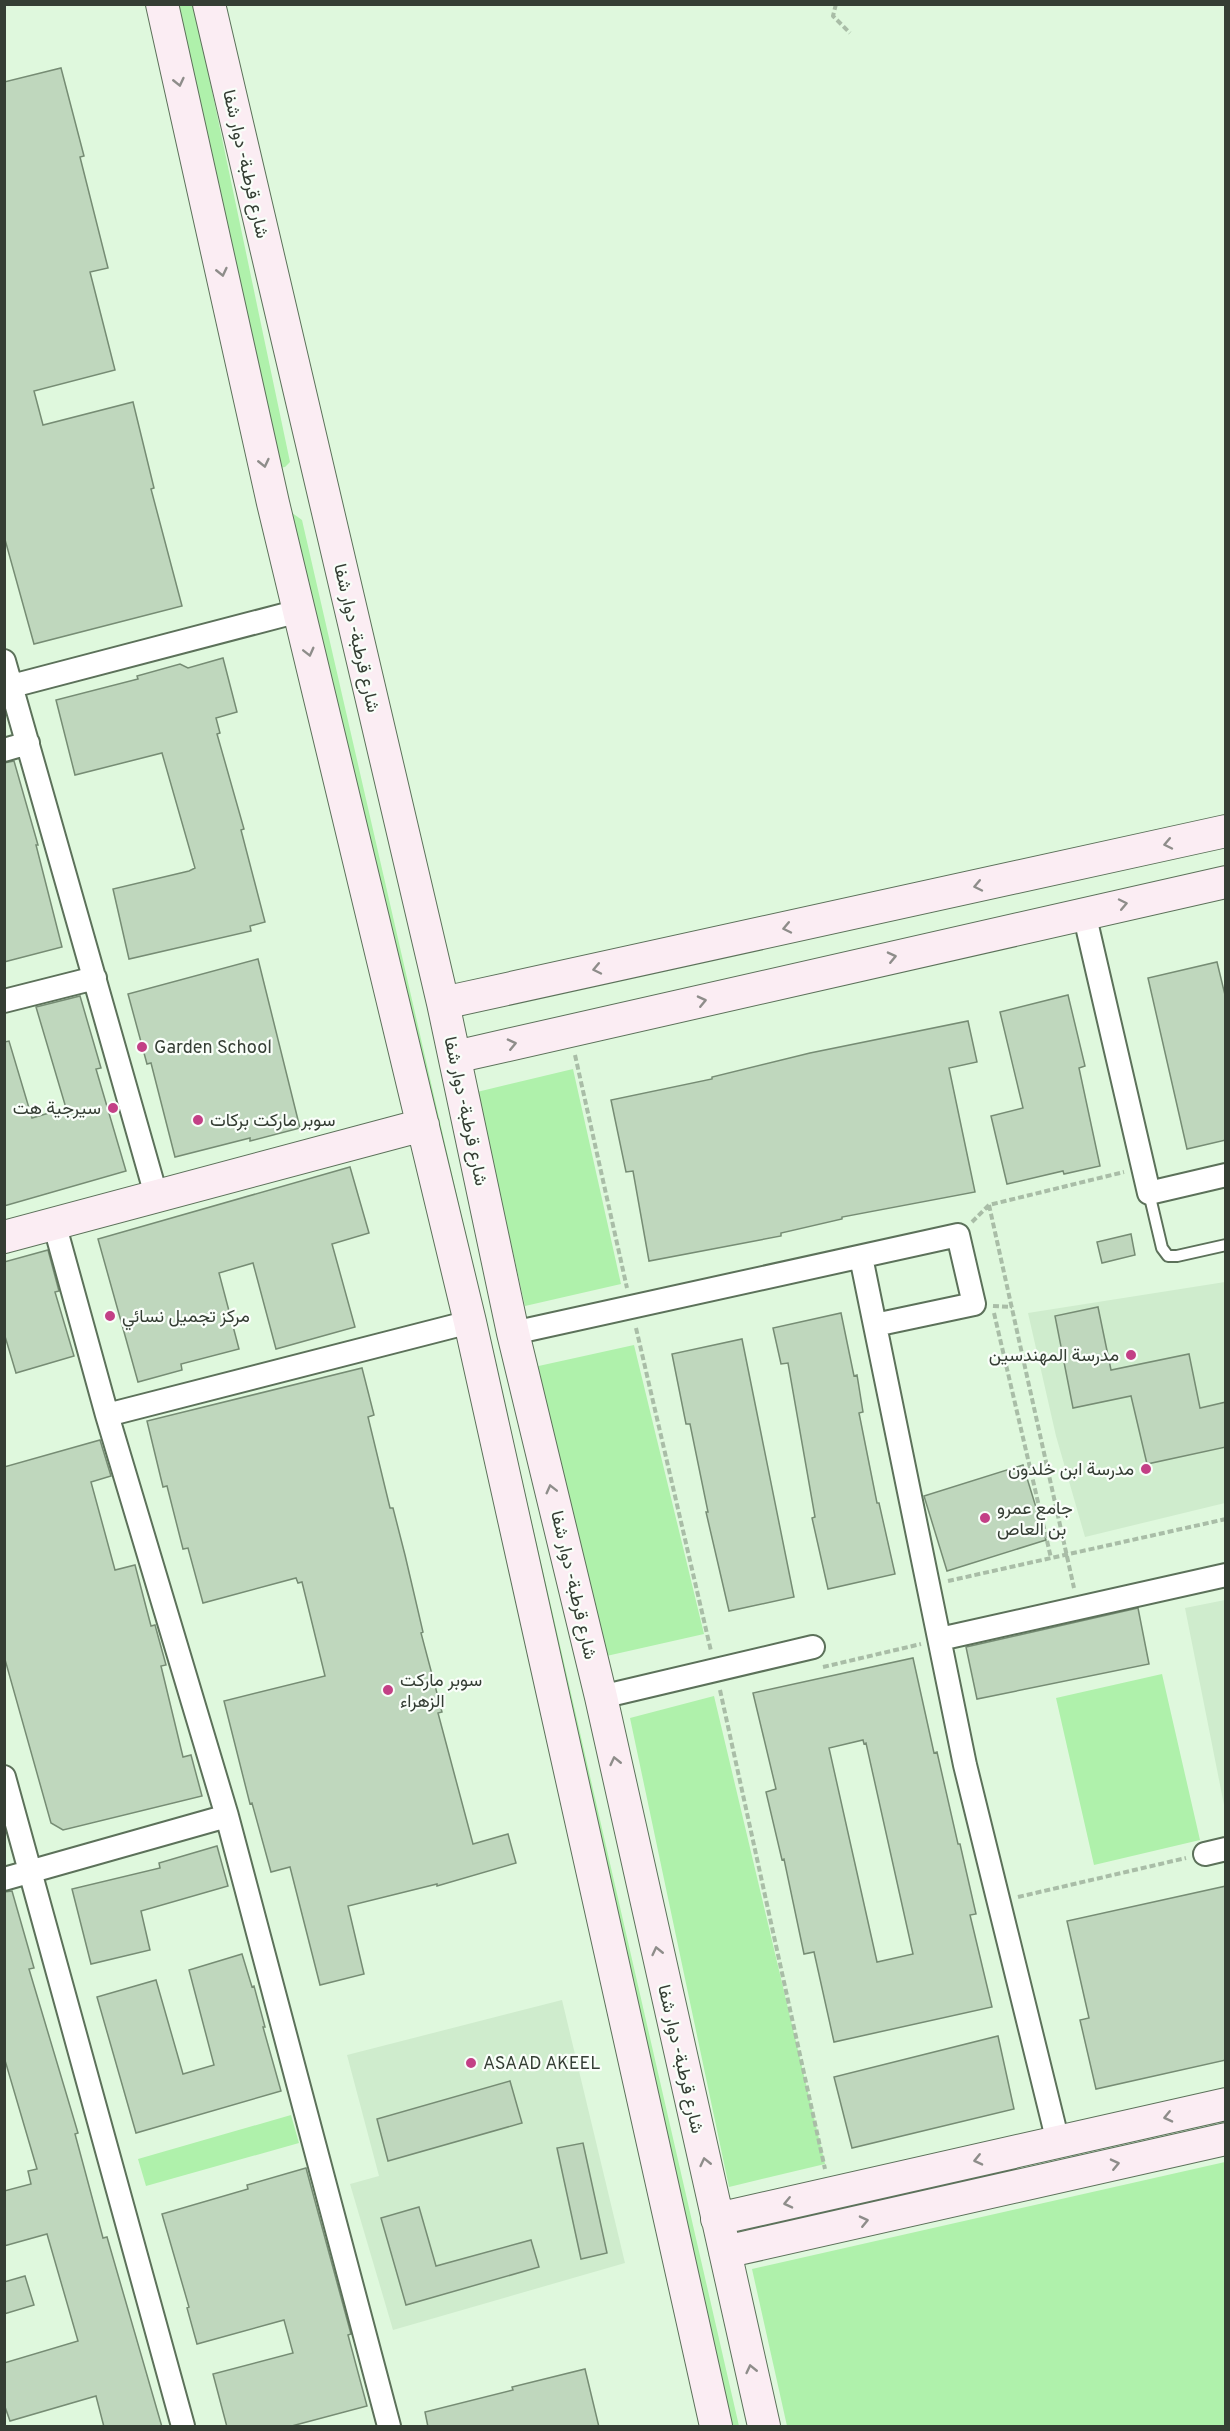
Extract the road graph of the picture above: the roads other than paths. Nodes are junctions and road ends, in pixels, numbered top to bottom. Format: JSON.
{"nodes":[{"id":1,"x":162,"y":4,"type":"edge"},
{"id":2,"x":211,"y":15,"type":"edge"},
{"id":3,"x":169,"y":36,"type":"junction"},
{"id":4,"x":322,"y":492,"type":"junction"},
{"id":5,"x":273,"y":503,"type":"junction"},
{"id":6,"x":299,"y":611,"type":"junction"},
{"id":7,"x":4,"y":661,"type":"edge"},
{"id":8,"x":12,"y":686,"type":"junction"},
{"id":9,"x":28,"y":743,"type":"junction"},
{"id":10,"x":4,"y":750,"type":"edge"},
{"id":11,"x":1226,"y":831,"type":"edge"},
{"id":12,"x":1226,"y":882,"type":"edge"},
{"id":13,"x":1084,"y":913,"type":"junction"},
{"id":14,"x":95,"y":978,"type":"junction"},
{"id":15,"x":4,"y":1001,"type":"edge"},
{"id":16,"x":443,"y":1003,"type":"junction"},
{"id":17,"x":454,"y":1057,"type":"junction"},
{"id":18,"x":423,"y":1125,"type":"junction"},
{"id":19,"x":1226,"y":1176,"type":"edge"},
{"id":20,"x":1149,"y":1193,"type":"junction"},
{"id":21,"x":156,"y":1195,"type":"junction"},
{"id":22,"x":54,"y":1223,"type":"junction"},
{"id":23,"x":4,"y":1237,"type":"edge"},
{"id":24,"x":1226,"y":1245,"type":"edge"},
{"id":25,"x":861,"y":1257,"type":"junction"},
{"id":26,"x":470,"y":1322,"type":"junction"},
{"id":27,"x":875,"y":1325,"type":"junction"},
{"id":28,"x":513,"y":1333,"type":"junction"},
{"id":29,"x":107,"y":1415,"type":"junction"},
{"id":30,"x":563,"y":1537,"type":"junction"},
{"id":31,"x":520,"y":1547,"type":"junction"},
{"id":32,"x":1226,"y":1575,"type":"edge"},
{"id":33,"x":940,"y":1639,"type":"junction"},
{"id":34,"x":813,"y":1647,"type":"road end"},
{"id":35,"x":601,"y":1697,"type":"junction"},
{"id":36,"x":4,"y":1777,"type":"edge"},
{"id":37,"x":227,"y":1816,"type":"junction"},
{"id":38,"x":31,"y":1870,"type":"junction"},
{"id":39,"x":4,"y":1879,"type":"edge"},
{"id":40,"x":1226,"y":2104,"type":"edge"},
{"id":41,"x":1226,"y":2139,"type":"edge"},
{"id":42,"x":1058,"y":2142,"type":"junction"},
{"id":43,"x":1066,"y":2175,"type":"junction"},
{"id":44,"x":717,"y":2219,"type":"junction"},
{"id":45,"x":725,"y":2252,"type":"junction"},
{"id":46,"x":183,"y":2427,"type":"edge"},
{"id":47,"x":389,"y":2427,"type":"edge"},
{"id":48,"x":716,"y":2427,"type":"edge"},
{"id":49,"x":764,"y":2427,"type":"edge"}],
"edges":[{"from":1,"to":3,"type":"main road"},
{"from":2,"to":3,"type":"main road"},
{"from":2,"to":4,"type":"main road","name":"شارع قرطبة- دوار شفا"},
{"from":3,"to":5,"type":"main road","one_way":true},
{"from":4,"to":5,"type":"main road"},
{"from":4,"to":16,"type":"main road","name":"شارع قرطبة- دوار شفا"},
{"from":5,"to":6,"type":"main road"},
{"from":6,"to":8,"type":"street"},
{"from":6,"to":18,"type":"main road","one_way":true},
{"from":7,"to":8,"type":"street"},
{"from":8,"to":9,"type":"street"},
{"from":9,"to":10,"type":"street"},
{"from":9,"to":14,"type":"street"},
{"from":11,"to":16,"type":"main road","one_way":true},
{"from":13,"to":12,"type":"main road","one_way":true},
{"from":17,"to":13,"type":"main road","one_way":true},
{"from":13,"to":20,"type":"street"},
{"from":14,"to":15,"type":"street"},
{"from":14,"to":21,"type":"street"},
{"from":16,"to":17,"type":"main road","name":"شارع قرطبة- دوار شفا"},
{"from":17,"to":28,"type":"main road","name":"شارع قرطبة- دوار شفا"},
{"from":18,"to":21,"type":"main road"},
{"from":18,"to":26,"type":"main road"},
{"from":19,"to":20,"type":"street"},
{"from":20,"to":24,"type":"lane"},
{"from":21,"to":22,"type":"main road"},
{"from":22,"to":23,"type":"main road"},
{"from":22,"to":29,"type":"street"},
{"from":25,"to":27,"type":"street"},
{"from":25,"to":27,"type":"street"},
{"from":25,"to":28,"type":"street"},
{"from":26,"to":29,"type":"street"},
{"from":26,"to":31,"type":"main road"},
{"from":27,"to":33,"type":"street"},
{"from":30,"to":28,"type":"main road","name":"شارع قرطبة- دوار شفا","one_way":true},
{"from":29,"to":37,"type":"street"},
{"from":30,"to":31,"type":"main road"},
{"from":30,"to":35,"type":"main road","name":"شارع قرطبة- دوار شفا"},
{"from":31,"to":48,"type":"main road"},
{"from":32,"to":33,"type":"street"},
{"from":33,"to":42,"type":"street"},
{"from":34,"to":35,"type":"street"},
{"from":44,"to":35,"type":"main road","name":"شارع قرطبة- دوار شفا","one_way":true},
{"from":36,"to":38,"type":"street"},
{"from":37,"to":38,"type":"street"},
{"from":37,"to":47,"type":"street"},
{"from":38,"to":39,"type":"street"},
{"from":38,"to":46,"type":"street"},
{"from":40,"to":42,"type":"main road","one_way":true},
{"from":43,"to":41,"type":"main road","one_way":true},
{"from":42,"to":43,"type":"main road"},
{"from":42,"to":44,"type":"main road","one_way":true},
{"from":45,"to":43,"type":"main road","one_way":true},
{"from":44,"to":45,"type":"main road","name":"شارع قرطبة- دوار شفا"},
{"from":49,"to":45,"type":"main road","name":"شارع قرطبة- دوار شفا","one_way":true}]}
